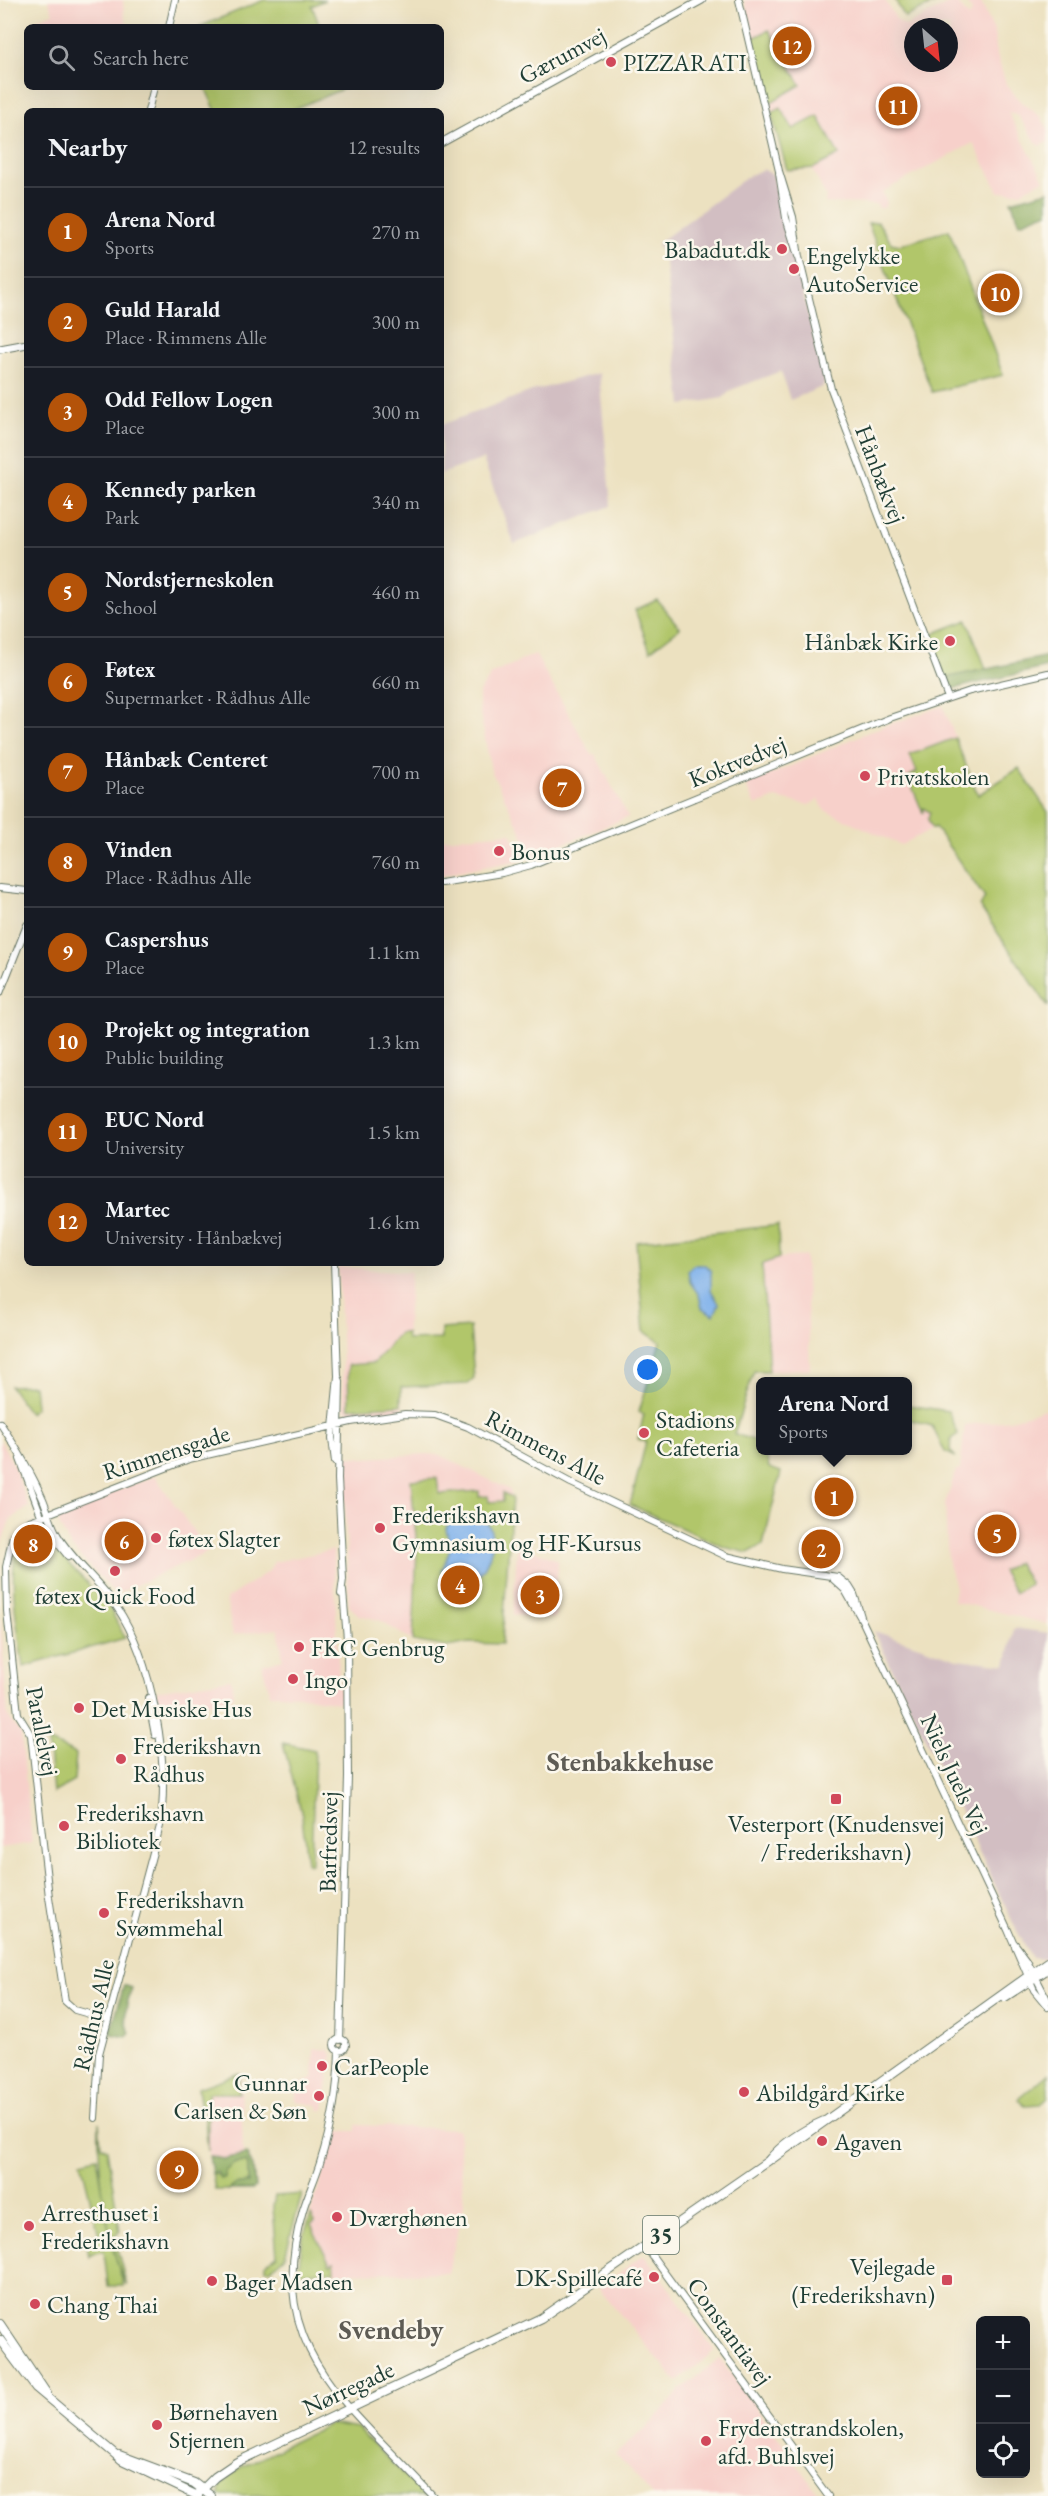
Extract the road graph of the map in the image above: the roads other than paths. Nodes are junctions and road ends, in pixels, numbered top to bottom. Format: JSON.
{"nodes":[{"id":1,"x":175,"y":0,"type":"edge"},
{"id":2,"x":702,"y":0,"type":"edge"},
{"id":3,"x":739,"y":0,"type":"edge"},
{"id":4,"x":170,"y":24,"type":"edge"},
{"id":5,"x":153,"y":90,"type":"edge"},
{"id":6,"x":149,"y":108,"type":"edge"},
{"id":7,"x":444,"y":141,"type":"edge"},
{"id":8,"x":24,"y":345,"type":"edge"},
{"id":9,"x":0,"y":349,"type":"edge"},
{"id":10,"x":1048,"y":673,"type":"edge"},
{"id":11,"x":948,"y":698,"type":"junction"},
{"id":12,"x":444,"y":883,"type":"edge"},
{"id":13,"x":0,"y":888,"type":"edge"},
{"id":14,"x":24,"y":891,"type":"edge"},
{"id":15,"x":24,"y":933,"type":"edge"},
{"id":16,"x":0,"y":993,"type":"edge"},
{"id":17,"x":334,"y":1266,"type":"edge"},
{"id":18,"x":0,"y":1423,"type":"edge"},
{"id":19,"x":336,"y":1426,"type":"junction"},
{"id":20,"x":45,"y":1515,"type":"junction"},
{"id":21,"x":13,"y":1535,"type":"joint"},
{"id":22,"x":847,"y":1588,"type":"joint"},
{"id":23,"x":1048,"y":1962,"type":"edge"},
{"id":24,"x":1048,"y":1969,"type":"edge"},
{"id":25,"x":1031,"y":1977,"type":"junction"},
{"id":26,"x":1048,"y":2001,"type":"edge"},
{"id":27,"x":1048,"y":2007,"type":"edge"},
{"id":28,"x":107,"y":2019,"type":"junction"},
{"id":29,"x":95,"y":2118,"type":"dead end"},
{"id":30,"x":645,"y":2246,"type":"junction"},
{"id":31,"x":0,"y":2324,"type":"edge"},
{"id":32,"x":0,"y":2340,"type":"edge"},
{"id":33,"x":38,"y":2387,"type":"junction"},
{"id":34,"x":352,"y":2408,"type":"junction"},
{"id":35,"x":200,"y":2493,"type":"edge"},
{"id":36,"x":211,"y":2496,"type":"edge"},
{"id":37,"x":433,"y":2496,"type":"edge"},
{"id":38,"x":828,"y":2496,"type":"edge"}],
"edges":[{"from":1,"to":4,"type":"street"},
{"from":2,"to":7,"type":"main road","name":"Gærumvej"},
{"from":3,"to":11,"type":"street","name":"Hånbækvej"},
{"from":5,"to":6,"type":"street"},
{"from":8,"to":9,"type":"main road"},
{"from":10,"to":11,"type":"street","name":"Koktvedvej"},
{"from":11,"to":12,"type":"street","name":"Koktvedvej"},
{"from":13,"to":14,"type":"street"},
{"from":15,"to":16,"type":"street"},
{"from":17,"to":19,"type":"street","name":"Barfredsvej"},
{"from":18,"to":20,"type":"street","name":"Rådhus Alle"},
{"from":19,"to":20,"type":"street","name":"Rimmensgade"},
{"from":19,"to":22,"type":"street","name":"Rimmens Alle"},
{"from":19,"to":34,"type":"street","name":"Barfredsvej"},
{"from":20,"to":21,"type":"street","name":"Rimmensgade"},
{"from":20,"to":28,"type":"street","name":"Rådhus Alle"},
{"from":21,"to":28,"type":"street","name":"Parallelvej"},
{"from":22,"to":25,"type":"street","name":"Niels Juels Vej"},
{"from":23,"to":25,"type":"main road","number":"35"},
{"from":24,"to":25,"type":"main road","number":"35"},
{"from":25,"to":26,"type":"street","name":"Niels Juels Vej"},
{"from":25,"to":27,"type":"street","name":"Niels Juels Vej"},
{"from":25,"to":30,"type":"main road","number":"35"},
{"from":28,"to":29,"type":"street","name":"Rådhus Alle"},
{"from":30,"to":34,"type":"main road","name":"Nørregade","number":"35"},
{"from":30,"to":38,"type":"street","name":"Constantiavej"},
{"from":31,"to":33,"type":"main road"},
{"from":32,"to":33,"type":"main road"},
{"from":33,"to":35,"type":"main road"},
{"from":34,"to":35,"type":"main road","name":"Nørregade","number":"35"},
{"from":34,"to":37,"type":"street"},
{"from":35,"to":36,"type":"main road"}]}
